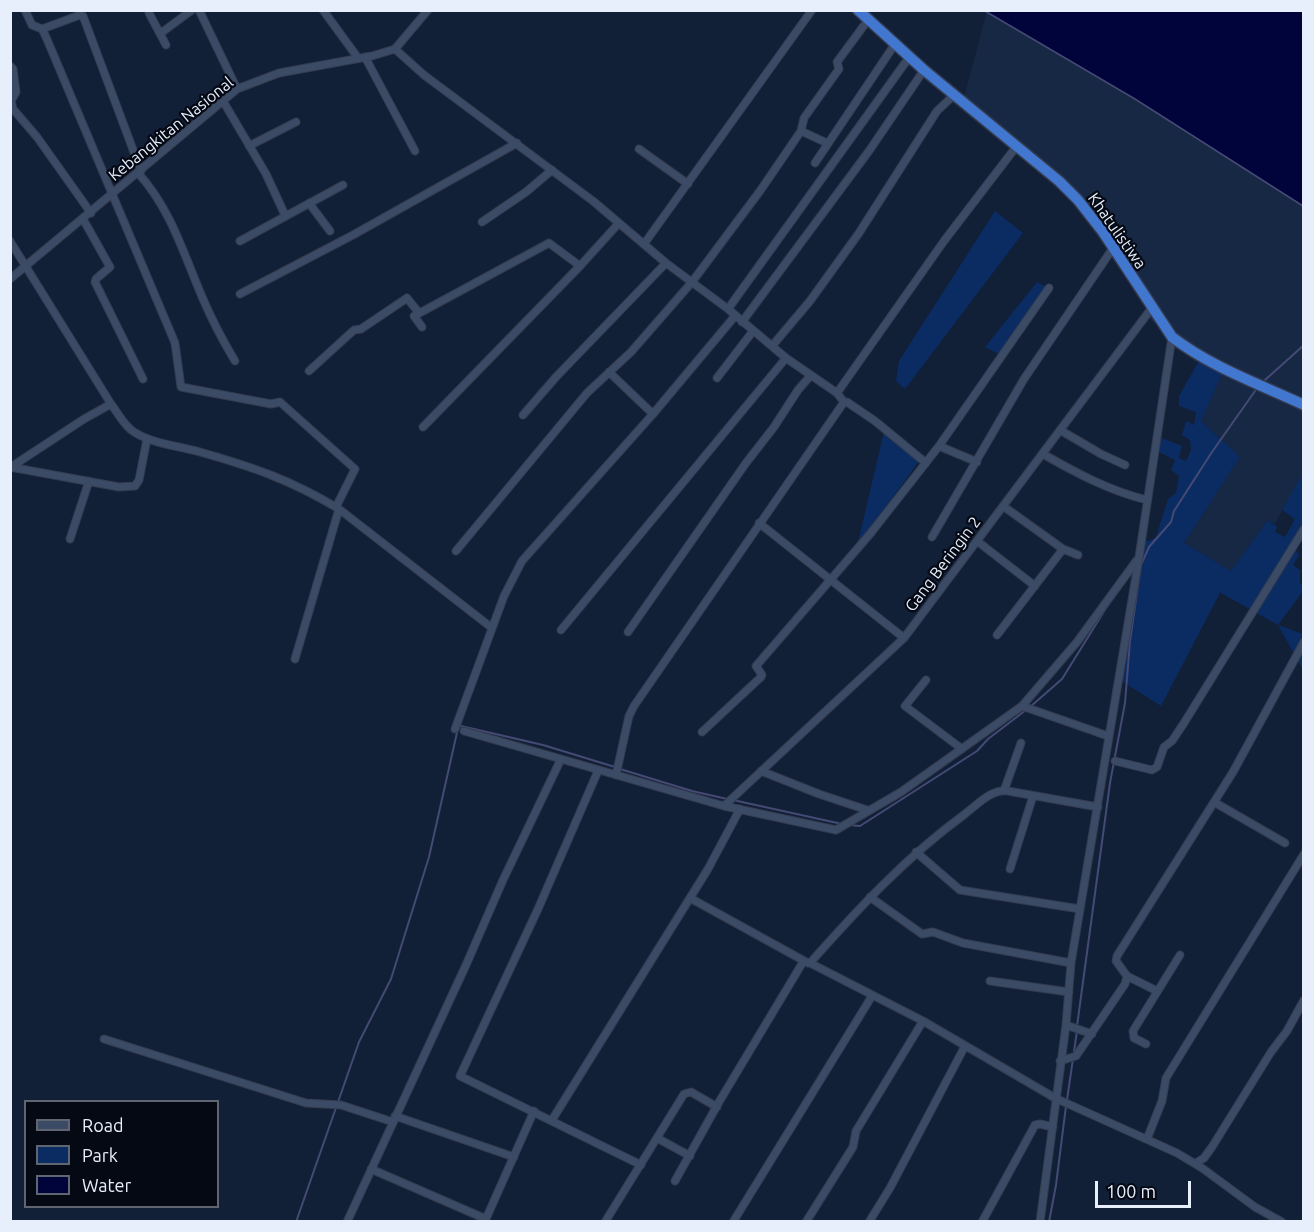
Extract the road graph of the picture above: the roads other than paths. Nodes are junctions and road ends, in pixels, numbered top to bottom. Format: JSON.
{"nodes":[{"id":1,"x":25,"y":10,"type":"edge"},
{"id":2,"x":192,"y":10,"type":"edge"},
{"id":3,"x":199,"y":10,"type":"edge"},
{"id":4,"x":324,"y":10,"type":"edge"},
{"id":5,"x":428,"y":10,"type":"edge"},
{"id":6,"x":812,"y":10,"type":"edge"},
{"id":7,"x":858,"y":10,"type":"edge"},
{"id":8,"x":149,"y":14,"type":"dead end"},
{"id":9,"x":868,"y":20,"type":"junction"},
{"id":10,"x":42,"y":29,"type":"junction"},
{"id":11,"x":161,"y":33,"type":"junction"},
{"id":12,"x":895,"y":44,"type":"junction"},
{"id":13,"x":166,"y":45,"type":"dead end"},
{"id":14,"x":395,"y":49,"type":"junction"},
{"id":15,"x":361,"y":57,"type":"junction"},
{"id":16,"x":911,"y":58,"type":"junction"},
{"id":17,"x":10,"y":66,"type":"edge"},
{"id":18,"x":924,"y":70,"type":"junction"},
{"id":19,"x":237,"y":89,"type":"junction"},
{"id":20,"x":954,"y":95,"type":"junction"},
{"id":21,"x":223,"y":101,"type":"junction"},
{"id":22,"x":296,"y":122,"type":"dead end"},
{"id":23,"x":801,"y":131,"type":"junction"},
{"id":24,"x":517,"y":143,"type":"junction"},
{"id":25,"x":827,"y":143,"type":"junction"},
{"id":26,"x":249,"y":146,"type":"junction"},
{"id":27,"x":1016,"y":147,"type":"junction"},
{"id":28,"x":639,"y":148,"type":"dead end"},
{"id":29,"x":415,"y":151,"type":"dead end"},
{"id":30,"x":815,"y":163,"type":"dead end"},
{"id":31,"x":552,"y":170,"type":"junction"},
{"id":32,"x":139,"y":172,"type":"junction"},
{"id":33,"x":688,"y":184,"type":"junction"},
{"id":34,"x":343,"y":185,"type":"dead end"},
{"id":35,"x":113,"y":194,"type":"junction"},
{"id":36,"x":309,"y":203,"type":"junction"},
{"id":37,"x":91,"y":213,"type":"junction"},
{"id":38,"x":285,"y":215,"type":"junction"},
{"id":39,"x":83,"y":219,"type":"junction"},
{"id":40,"x":482,"y":222,"type":"dead end"},
{"id":41,"x":619,"y":223,"type":"junction"},
{"id":42,"x":330,"y":231,"type":"dead end"},
{"id":43,"x":10,"y":241,"type":"edge"},
{"id":44,"x":240,"y":241,"type":"dead end"},
{"id":45,"x":644,"y":244,"type":"junction"},
{"id":46,"x":1113,"y":248,"type":"junction"},
{"id":47,"x":666,"y":263,"type":"junction"},
{"id":48,"x":27,"y":266,"type":"junction"},
{"id":49,"x":580,"y":266,"type":"junction"},
{"id":50,"x":10,"y":279,"type":"edge"},
{"id":51,"x":692,"y":282,"type":"junction"},
{"id":52,"x":1049,"y":288,"type":"dead end"},
{"id":53,"x":240,"y":294,"type":"dead end"},
{"id":54,"x":728,"y":309,"type":"junction"},
{"id":55,"x":1151,"y":309,"type":"junction"},
{"id":56,"x":418,"y":313,"type":"junction"},
{"id":57,"x":735,"y":316,"type":"junction"},
{"id":58,"x":742,"y":322,"type":"junction"},
{"id":59,"x":422,"y":327,"type":"dead end"},
{"id":60,"x":753,"y":331,"type":"junction"},
{"id":61,"x":1172,"y":337,"type":"junction"},
{"id":62,"x":772,"y":346,"type":"junction"},
{"id":63,"x":786,"y":358,"type":"junction"},
{"id":64,"x":235,"y":361,"type":"dead end"},
{"id":65,"x":309,"y":371,"type":"dead end"},
{"id":66,"x":609,"y":372,"type":"junction"},
{"id":67,"x":811,"y":375,"type":"junction"},
{"id":68,"x":717,"y":378,"type":"dead end"},
{"id":69,"x":142,"y":379,"type":"dead end"},
{"id":70,"x":837,"y":393,"type":"junction"},
{"id":71,"x":844,"y":402,"type":"junction"},
{"id":72,"x":111,"y":404,"type":"junction"},
{"id":73,"x":1304,"y":405,"type":"edge"},
{"id":74,"x":652,"y":414,"type":"junction"},
{"id":75,"x":523,"y":415,"type":"dead end"},
{"id":76,"x":423,"y":427,"type":"dead end"},
{"id":77,"x":1060,"y":430,"type":"junction"},
{"id":78,"x":147,"y":439,"type":"junction"},
{"id":79,"x":939,"y":446,"type":"junction"},
{"id":80,"x":1043,"y":454,"type":"junction"},
{"id":81,"x":977,"y":462,"type":"junction"},
{"id":82,"x":926,"y":463,"type":"junction"},
{"id":83,"x":1125,"y":465,"type":"dead end"},
{"id":84,"x":11,"y":467,"type":"edge"},
{"id":85,"x":89,"y":481,"type":"junction"},
{"id":86,"x":1147,"y":500,"type":"junction"},
{"id":87,"x":1003,"y":506,"type":"junction"},
{"id":88,"x":338,"y":508,"type":"junction"},
{"id":89,"x":759,"y":523,"type":"junction"},
{"id":90,"x":1304,"y":529,"type":"edge"},
{"id":91,"x":932,"y":537,"type":"dead end"},
{"id":92,"x":70,"y":538,"type":"dead end"},
{"id":93,"x":977,"y":541,"type":"junction"},
{"id":94,"x":1063,"y":549,"type":"junction"},
{"id":95,"x":456,"y":551,"type":"dead end"},
{"id":96,"x":1078,"y":555,"type":"dead end"},
{"id":97,"x":1139,"y":561,"type":"junction"},
{"id":98,"x":831,"y":579,"type":"junction"},
{"id":99,"x":1035,"y":586,"type":"junction"},
{"id":100,"x":492,"y":628,"type":"junction"},
{"id":101,"x":561,"y":630,"type":"dead end"},
{"id":102,"x":628,"y":632,"type":"dead end"},
{"id":103,"x":997,"y":636,"type":"dead end"},
{"id":104,"x":904,"y":638,"type":"junction"},
{"id":105,"x":1304,"y":642,"type":"edge"},
{"id":106,"x":295,"y":659,"type":"dead end"},
{"id":107,"x":926,"y":680,"type":"dead end"},
{"id":108,"x":1024,"y":707,"type":"junction"},
{"id":109,"x":455,"y":729,"type":"dead end"},
{"id":110,"x":464,"y":731,"type":"dead end"},
{"id":111,"x":702,"y":732,"type":"dead end"},
{"id":112,"x":1108,"y":736,"type":"junction"},
{"id":113,"x":1021,"y":743,"type":"dead end"},
{"id":114,"x":962,"y":749,"type":"junction"},
{"id":115,"x":561,"y":759,"type":"junction"},
{"id":116,"x":1115,"y":761,"type":"dead end"},
{"id":117,"x":598,"y":771,"type":"junction"},
{"id":118,"x":761,"y":771,"type":"junction"},
{"id":119,"x":617,"y":773,"type":"junction"},
{"id":120,"x":1004,"y":791,"type":"junction"},
{"id":121,"x":1033,"y":796,"type":"junction"},
{"id":122,"x":729,"y":802,"type":"junction"},
{"id":123,"x":1214,"y":802,"type":"junction"},
{"id":124,"x":1098,"y":807,"type":"junction"},
{"id":125,"x":740,"y":810,"type":"junction"},
{"id":126,"x":867,"y":810,"type":"junction"},
{"id":127,"x":1285,"y":843,"type":"dead end"},
{"id":128,"x":915,"y":852,"type":"junction"},
{"id":129,"x":1304,"y":854,"type":"edge"},
{"id":130,"x":1010,"y":869,"type":"dead end"},
{"id":131,"x":870,"y":897,"type":"junction"},
{"id":132,"x":690,"y":898,"type":"junction"},
{"id":133,"x":1080,"y":909,"type":"junction"},
{"id":134,"x":1179,"y":955,"type":"dead end"},
{"id":135,"x":807,"y":962,"type":"junction"},
{"id":136,"x":1071,"y":963,"type":"junction"},
{"id":137,"x":1128,"y":976,"type":"junction"},
{"id":138,"x":990,"y":981,"type":"dead end"},
{"id":139,"x":1157,"y":991,"type":"junction"},
{"id":140,"x":1069,"y":992,"type":"junction"},
{"id":141,"x":872,"y":996,"type":"junction"},
{"id":142,"x":1304,"y":1000,"type":"edge"},
{"id":143,"x":923,"y":1021,"type":"junction"},
{"id":144,"x":1066,"y":1025,"type":"junction"},
{"id":145,"x":1092,"y":1034,"type":"junction"},
{"id":146,"x":104,"y":1039,"type":"dead end"},
{"id":147,"x":1146,"y":1044,"type":"dead end"},
{"id":148,"x":965,"y":1046,"type":"junction"},
{"id":149,"x":1060,"y":1061,"type":"junction"},
{"id":150,"x":1055,"y":1098,"type":"junction"},
{"id":151,"x":717,"y":1107,"type":"junction"},
{"id":152,"x":534,"y":1111,"type":"junction"},
{"id":153,"x":394,"y":1119,"type":"junction"},
{"id":154,"x":552,"y":1120,"type":"junction"},
{"id":155,"x":1053,"y":1127,"type":"junction"},
{"id":156,"x":657,"y":1138,"type":"junction"},
{"id":157,"x":1147,"y":1139,"type":"junction"},
{"id":158,"x":690,"y":1156,"type":"junction"},
{"id":159,"x":514,"y":1157,"type":"junction"},
{"id":160,"x":1196,"y":1164,"type":"junction"},
{"id":161,"x":641,"y":1166,"type":"junction"},
{"id":162,"x":371,"y":1169,"type":"junction"},
{"id":163,"x":675,"y":1181,"type":"dead end"},
{"id":164,"x":485,"y":1220,"type":"edge"},
{"id":165,"x":347,"y":1221,"type":"edge"},
{"id":166,"x":605,"y":1221,"type":"edge"},
{"id":167,"x":733,"y":1221,"type":"edge"},
{"id":168,"x":806,"y":1221,"type":"edge"},
{"id":169,"x":869,"y":1221,"type":"edge"},
{"id":170,"x":982,"y":1221,"type":"edge"},
{"id":171,"x":1040,"y":1221,"type":"edge"},
{"id":172,"x":1282,"y":1221,"type":"edge"}],
"edges":[{"from":1,"to":10,"type":"street"},
{"from":2,"to":11,"type":"street"},
{"from":3,"to":19,"type":"street"},
{"from":4,"to":15,"type":"street"},
{"from":5,"to":14,"type":"street"},
{"from":6,"to":33,"type":"street"},
{"from":7,"to":9,"type":"highway","name":"Khatulistiwa"},
{"from":8,"to":11,"type":"street"},
{"from":9,"to":12,"type":"highway","name":"Khatulistiwa"},
{"from":9,"to":23,"type":"street"},
{"from":10,"to":32,"type":"street"},
{"from":10,"to":35,"type":"street"},
{"from":11,"to":13,"type":"street"},
{"from":12,"to":16,"type":"highway","name":"Khatulistiwa"},
{"from":12,"to":25,"type":"street"},
{"from":14,"to":15,"type":"street","name":"Kebangkitan Nasional"},
{"from":14,"to":24,"type":"street"},
{"from":15,"to":19,"type":"street","name":"Kebangkitan Nasional"},
{"from":15,"to":29,"type":"street"},
{"from":16,"to":18,"type":"highway","name":"Khatulistiwa"},
{"from":16,"to":54,"type":"street"},
{"from":17,"to":37,"type":"street"},
{"from":18,"to":20,"type":"highway","name":"Khatulistiwa"},
{"from":18,"to":58,"type":"street"},
{"from":19,"to":21,"type":"street","name":"Kebangkitan Nasional"},
{"from":20,"to":27,"type":"highway","name":"Khatulistiwa"},
{"from":20,"to":62,"type":"street"},
{"from":21,"to":26,"type":"street"},
{"from":21,"to":32,"type":"street","name":"Kebangkitan Nasional"},
{"from":22,"to":26,"type":"street"},
{"from":23,"to":25,"type":"street"},
{"from":23,"to":51,"type":"street"},
{"from":24,"to":31,"type":"street"},
{"from":24,"to":53,"type":"street"},
{"from":25,"to":30,"type":"street"},
{"from":26,"to":38,"type":"street"},
{"from":27,"to":46,"type":"highway","name":"Khatulistiwa"},
{"from":27,"to":70,"type":"street"},
{"from":28,"to":33,"type":"street"},
{"from":31,"to":40,"type":"street"},
{"from":31,"to":41,"type":"street"},
{"from":32,"to":35,"type":"street","name":"Kebangkitan Nasional"},
{"from":32,"to":64,"type":"street"},
{"from":33,"to":45,"type":"street"},
{"from":34,"to":36,"type":"street"},
{"from":35,"to":37,"type":"street","name":"Kebangkitan Nasional"},
{"from":35,"to":88,"type":"street"},
{"from":36,"to":38,"type":"street"},
{"from":36,"to":42,"type":"street"},
{"from":37,"to":39,"type":"street","name":"Kebangkitan Nasional"},
{"from":38,"to":44,"type":"street"},
{"from":39,"to":48,"type":"street","name":"Kebangkitan Nasional"},
{"from":39,"to":69,"type":"street"},
{"from":41,"to":45,"type":"street"},
{"from":41,"to":49,"type":"street"},
{"from":43,"to":48,"type":"street"},
{"from":45,"to":47,"type":"street"},
{"from":46,"to":55,"type":"highway","name":"Khatulistiwa"},
{"from":46,"to":81,"type":"street"},
{"from":47,"to":51,"type":"street"},
{"from":47,"to":75,"type":"street"},
{"from":48,"to":50,"type":"street","name":"Kebangkitan Nasional"},
{"from":48,"to":72,"type":"street"},
{"from":49,"to":56,"type":"street"},
{"from":49,"to":76,"type":"street"},
{"from":51,"to":54,"type":"street"},
{"from":51,"to":66,"type":"street"},
{"from":52,"to":79,"type":"street"},
{"from":54,"to":57,"type":"street"},
{"from":55,"to":61,"type":"highway","name":"Khatulistiwa"},
{"from":55,"to":77,"type":"street","name":"Gang Beringin 2"},
{"from":56,"to":59,"type":"street"},
{"from":56,"to":65,"type":"street"},
{"from":57,"to":58,"type":"street"},
{"from":57,"to":74,"type":"street"},
{"from":58,"to":60,"type":"street"},
{"from":60,"to":62,"type":"street"},
{"from":60,"to":68,"type":"street"},
{"from":61,"to":73,"type":"highway","name":"Khatulistiwa"},
{"from":61,"to":86,"type":"street"},
{"from":62,"to":63,"type":"street"},
{"from":63,"to":67,"type":"street"},
{"from":63,"to":101,"type":"street"},
{"from":66,"to":74,"type":"street"},
{"from":66,"to":95,"type":"street"},
{"from":67,"to":70,"type":"street"},
{"from":67,"to":102,"type":"street"},
{"from":70,"to":71,"type":"street"},
{"from":71,"to":82,"type":"street"},
{"from":71,"to":89,"type":"street"},
{"from":72,"to":78,"type":"street"},
{"from":72,"to":84,"type":"street"},
{"from":74,"to":100,"type":"street"},
{"from":77,"to":80,"type":"street","name":"Gang Beringin 2"},
{"from":77,"to":83,"type":"street"},
{"from":78,"to":85,"type":"street"},
{"from":78,"to":88,"type":"street"},
{"from":79,"to":81,"type":"street"},
{"from":79,"to":82,"type":"street"},
{"from":80,"to":86,"type":"street"},
{"from":80,"to":87,"type":"street","name":"Gang Beringin 2"},
{"from":81,"to":91,"type":"street"},
{"from":82,"to":98,"type":"street"},
{"from":84,"to":85,"type":"street"},
{"from":85,"to":92,"type":"street"},
{"from":86,"to":97,"type":"street"},
{"from":87,"to":93,"type":"street","name":"Gang Beringin 2"},
{"from":87,"to":94,"type":"street"},
{"from":88,"to":100,"type":"street"},
{"from":88,"to":106,"type":"street"},
{"from":89,"to":98,"type":"street"},
{"from":89,"to":119,"type":"street"},
{"from":90,"to":116,"type":"street"},
{"from":93,"to":99,"type":"street"},
{"from":93,"to":104,"type":"street","name":"Gang Beringin 2"},
{"from":94,"to":96,"type":"street"},
{"from":94,"to":99,"type":"street"},
{"from":97,"to":108,"type":"street"},
{"from":97,"to":112,"type":"street"},
{"from":98,"to":104,"type":"street"},
{"from":98,"to":111,"type":"street"},
{"from":99,"to":103,"type":"street"},
{"from":100,"to":109,"type":"street"},
{"from":104,"to":118,"type":"street","name":"Gang Beringin 2"},
{"from":105,"to":123,"type":"street"},
{"from":107,"to":114,"type":"street"},
{"from":108,"to":112,"type":"street"},
{"from":108,"to":114,"type":"street"},
{"from":110,"to":115,"type":"street"},
{"from":112,"to":124,"type":"street"},
{"from":113,"to":120,"type":"street"},
{"from":114,"to":126,"type":"street"},
{"from":115,"to":117,"type":"street"},
{"from":115,"to":153,"type":"street"},
{"from":117,"to":119,"type":"street"},
{"from":117,"to":152,"type":"street"},
{"from":118,"to":122,"type":"street","name":"Gang Beringin 2"},
{"from":118,"to":126,"type":"street"},
{"from":119,"to":122,"type":"street"},
{"from":120,"to":121,"type":"street"},
{"from":120,"to":128,"type":"street"},
{"from":121,"to":124,"type":"street"},
{"from":121,"to":130,"type":"street"},
{"from":122,"to":125,"type":"street"},
{"from":123,"to":127,"type":"street"},
{"from":123,"to":137,"type":"street"},
{"from":124,"to":133,"type":"street"},
{"from":125,"to":126,"type":"street"},
{"from":125,"to":132,"type":"street"},
{"from":128,"to":131,"type":"street"},
{"from":128,"to":133,"type":"street"},
{"from":129,"to":157,"type":"street"},
{"from":131,"to":135,"type":"street"},
{"from":131,"to":136,"type":"street"},
{"from":132,"to":135,"type":"street"},
{"from":132,"to":154,"type":"street"},
{"from":133,"to":136,"type":"street"},
{"from":134,"to":139,"type":"street"},
{"from":135,"to":141,"type":"street"},
{"from":135,"to":151,"type":"street"},
{"from":136,"to":140,"type":"street"},
{"from":137,"to":139,"type":"street"},
{"from":137,"to":145,"type":"street"},
{"from":138,"to":140,"type":"street"},
{"from":139,"to":147,"type":"street"},
{"from":140,"to":144,"type":"street"},
{"from":141,"to":143,"type":"street"},
{"from":141,"to":167,"type":"street"},
{"from":142,"to":160,"type":"street"},
{"from":143,"to":148,"type":"street"},
{"from":143,"to":168,"type":"street"},
{"from":144,"to":145,"type":"street"},
{"from":144,"to":149,"type":"street"},
{"from":145,"to":149,"type":"street"},
{"from":146,"to":153,"type":"street"},
{"from":148,"to":150,"type":"street"},
{"from":148,"to":169,"type":"street"},
{"from":149,"to":150,"type":"street"},
{"from":150,"to":155,"type":"street"},
{"from":150,"to":157,"type":"street"},
{"from":151,"to":156,"type":"street"},
{"from":151,"to":158,"type":"street"},
{"from":152,"to":154,"type":"street"},
{"from":152,"to":159,"type":"street"},
{"from":153,"to":159,"type":"street"},
{"from":153,"to":162,"type":"street"},
{"from":154,"to":161,"type":"street"},
{"from":155,"to":170,"type":"street"},
{"from":155,"to":171,"type":"street"},
{"from":156,"to":158,"type":"street"},
{"from":156,"to":161,"type":"street"},
{"from":157,"to":160,"type":"street"},
{"from":158,"to":163,"type":"street"},
{"from":159,"to":164,"type":"street"},
{"from":160,"to":172,"type":"street"},
{"from":161,"to":166,"type":"street"},
{"from":162,"to":164,"type":"street"},
{"from":162,"to":165,"type":"street"}]}
